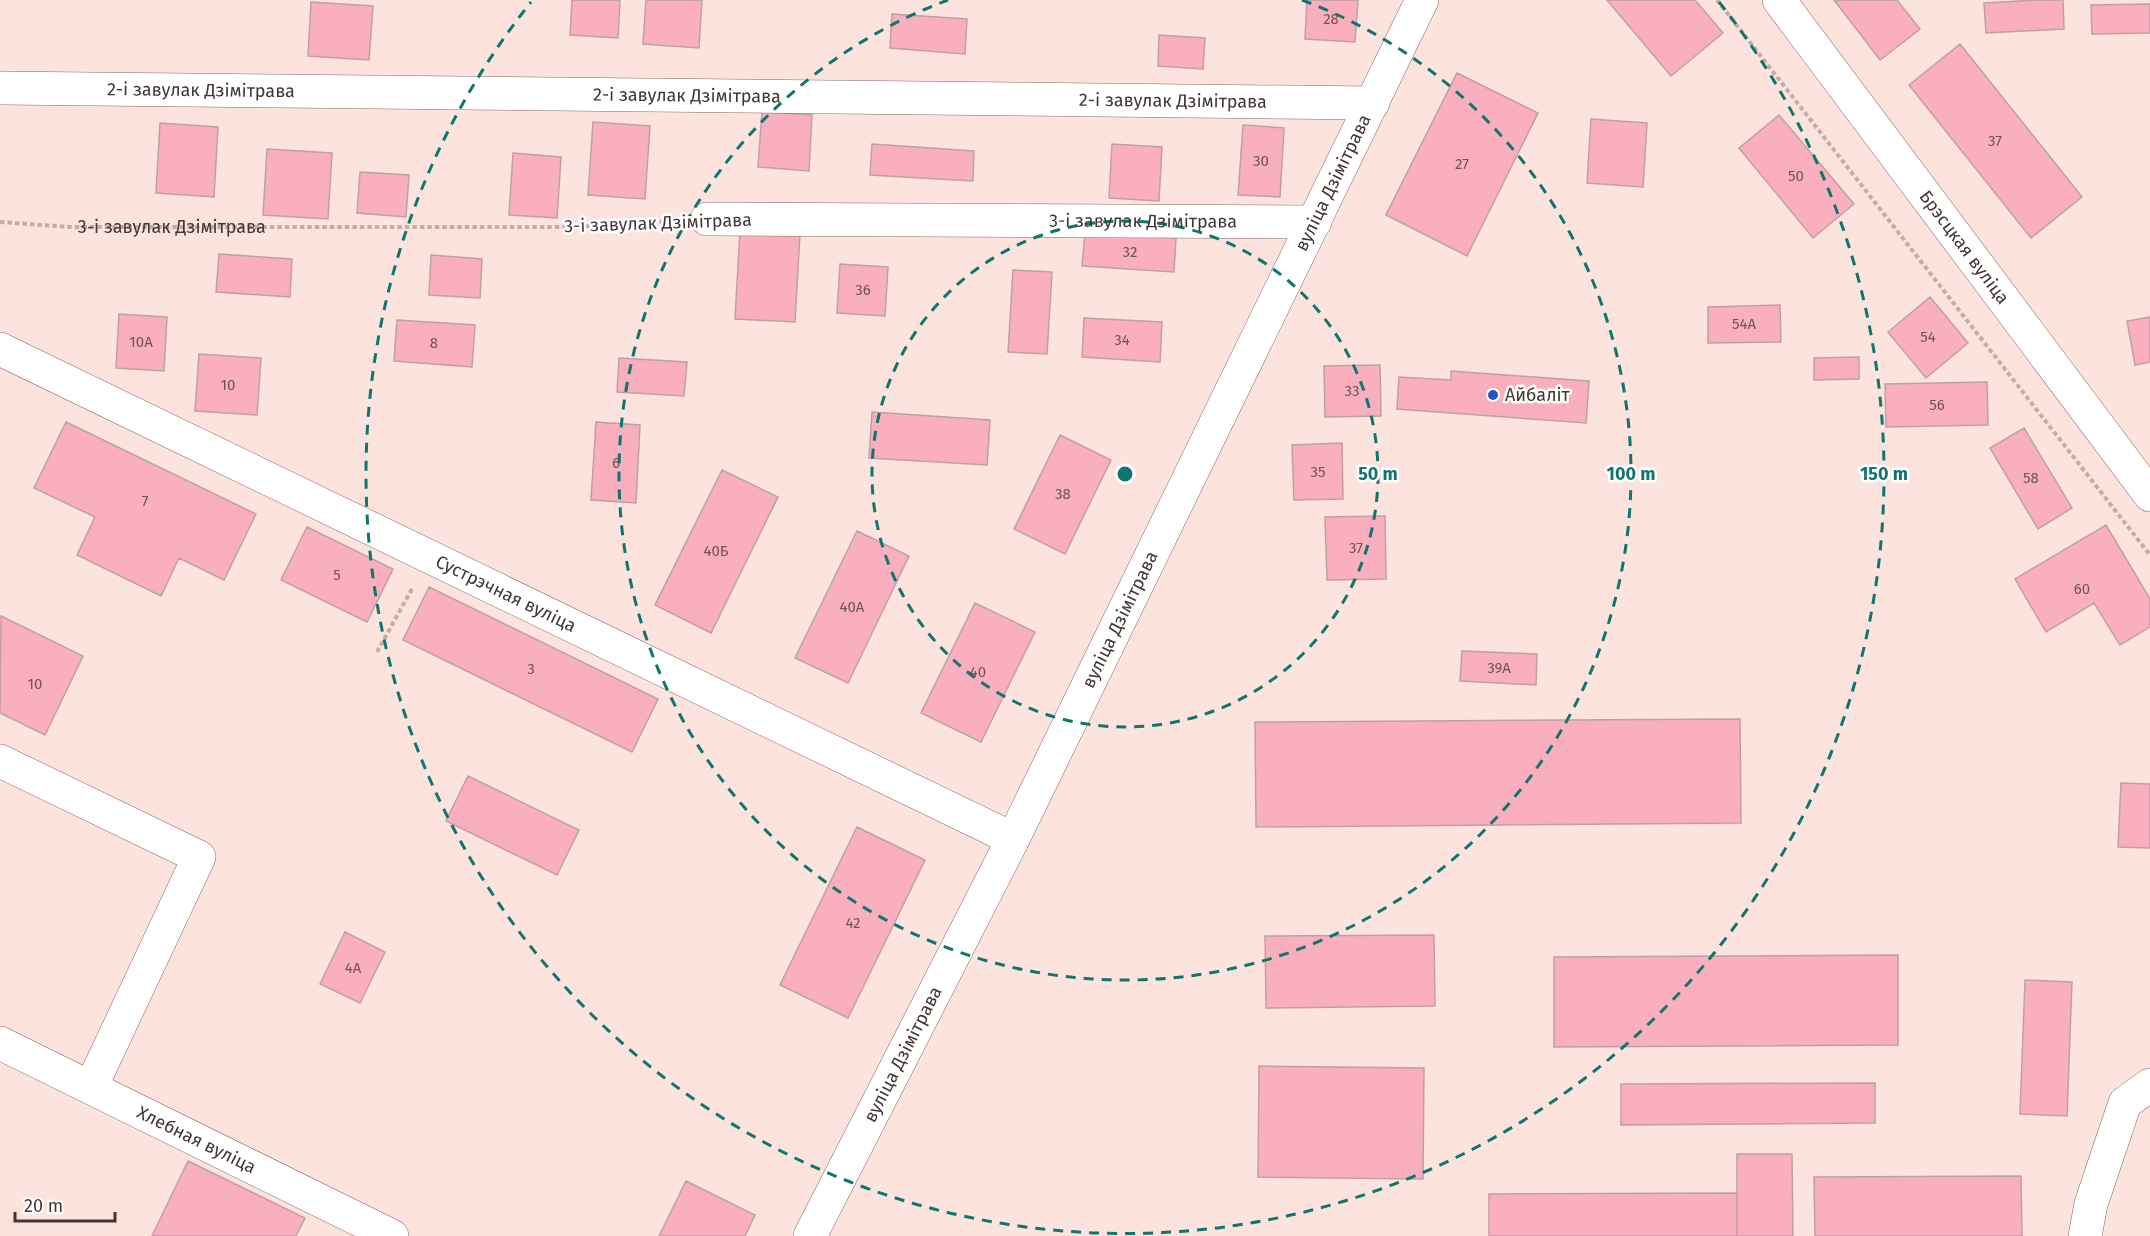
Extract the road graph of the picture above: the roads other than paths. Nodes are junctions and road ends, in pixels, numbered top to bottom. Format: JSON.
{"nodes":[{"id":1,"x":1422,"y":0,"type":"edge"},
{"id":2,"x":1779,"y":0,"type":"edge"},
{"id":3,"x":0,"y":88,"type":"edge"},
{"id":4,"x":1373,"y":103,"type":"junction"},
{"id":5,"x":707,"y":219,"type":"road end"},
{"id":6,"x":1315,"y":222,"type":"junction"},
{"id":7,"x":0,"y":349,"type":"edge"},
{"id":8,"x":2150,"y":495,"type":"edge"},
{"id":9,"x":0,"y":760,"type":"edge"},
{"id":10,"x":1013,"y":838,"type":"junction"},
{"id":11,"x":0,"y":1043,"type":"edge"},
{"id":12,"x":2150,"y":1085,"type":"edge"},
{"id":13,"x":91,"y":1087,"type":"junction"},
{"id":14,"x":392,"y":1236,"type":"edge"},
{"id":15,"x":810,"y":1236,"type":"edge"},
{"id":16,"x":2085,"y":1236,"type":"edge"}],
"edges":[{"from":1,"to":4,"type":"street","name":"вуліца Дзімітрава"},
{"from":2,"to":8,"type":"street","name":"Брэсцкая вуліца"},
{"from":3,"to":4,"type":"street","name":"2-і завулак Дзімітрава"},
{"from":4,"to":6,"type":"street","name":"вуліца Дзімітрава"},
{"from":5,"to":6,"type":"street","name":"3-і завулак Дзімітрава"},
{"from":6,"to":10,"type":"street","name":"вуліца Дзімітрава"},
{"from":7,"to":10,"type":"street","name":"Сустрэчная вуліца"},
{"from":9,"to":13,"type":"street"},
{"from":10,"to":15,"type":"street","name":"вуліца Дзімітрава"},
{"from":11,"to":13,"type":"street","name":"Хлебная вуліца"},
{"from":12,"to":16,"type":"street"},
{"from":13,"to":14,"type":"street","name":"Хлебная вуліца"}]}
